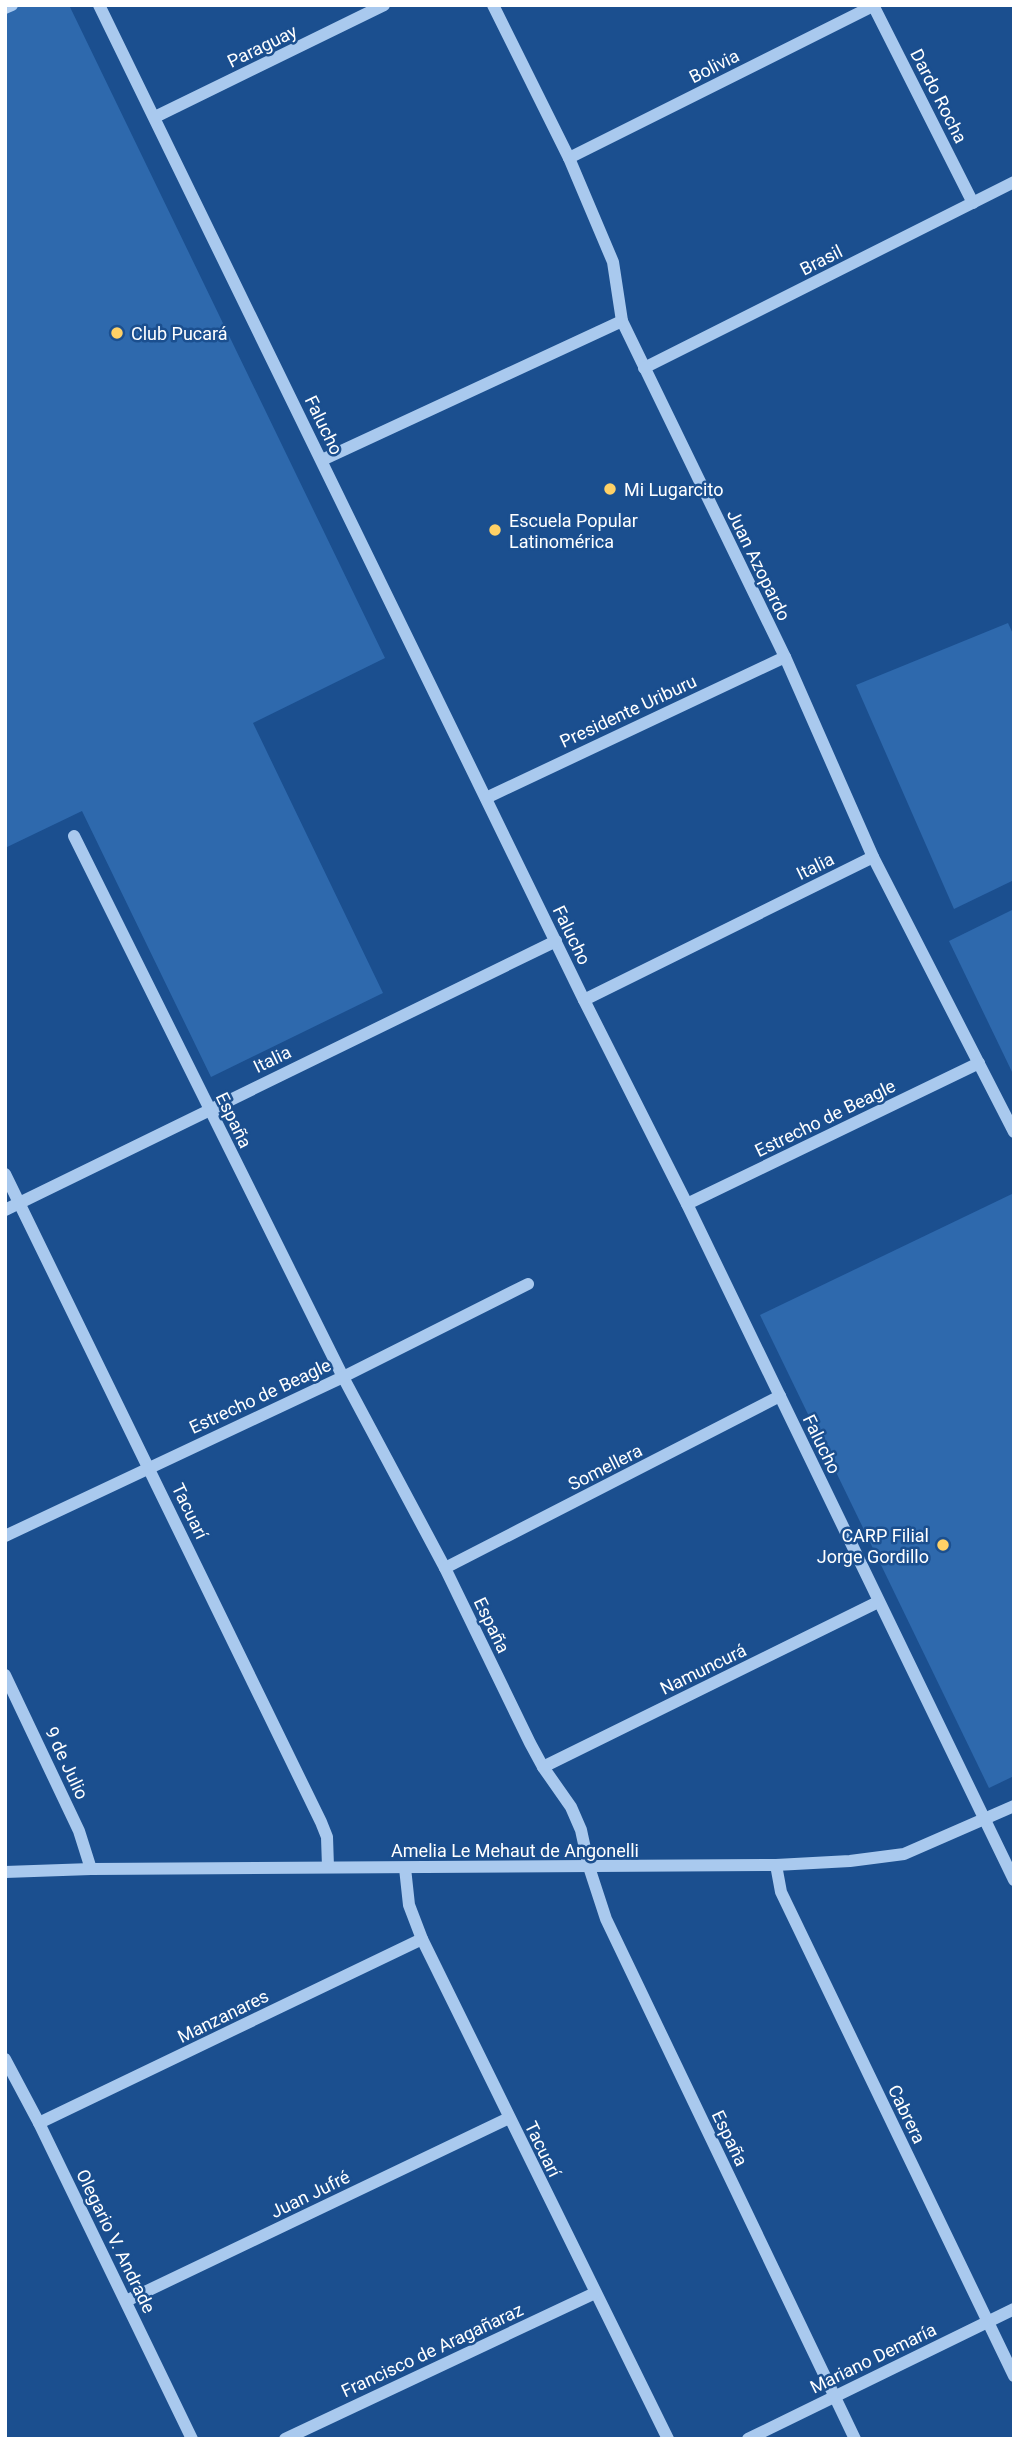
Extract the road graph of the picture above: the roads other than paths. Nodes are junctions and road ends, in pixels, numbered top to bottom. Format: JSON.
{"nodes":[{"id":1,"x":12,"y":5,"type":"edge"},
{"id":2,"x":99,"y":5,"type":"edge"},
{"id":3,"x":384,"y":5,"type":"edge"},
{"id":4,"x":493,"y":5,"type":"edge"},
{"id":5,"x":874,"y":6,"type":"edge"},
{"id":6,"x":5,"y":8,"type":"edge"},
{"id":7,"x":155,"y":117,"type":"junction"},
{"id":8,"x":569,"y":158,"type":"junction"},
{"id":9,"x":1014,"y":182,"type":"edge"},
{"id":10,"x":973,"y":203,"type":"junction"},
{"id":11,"x":622,"y":321,"type":"junction"},
{"id":12,"x":644,"y":368,"type":"junction"},
{"id":13,"x":322,"y":460,"type":"junction"},
{"id":14,"x":785,"y":657,"type":"junction"},
{"id":15,"x":486,"y":798,"type":"junction"},
{"id":16,"x":74,"y":836,"type":"dead end"},
{"id":17,"x":873,"y":857,"type":"junction"},
{"id":18,"x":556,"y":941,"type":"junction"},
{"id":19,"x":584,"y":1000,"type":"junction"},
{"id":20,"x":979,"y":1063,"type":"junction"},
{"id":21,"x":209,"y":1109,"type":"junction"},
{"id":22,"x":1014,"y":1132,"type":"edge"},
{"id":23,"x":5,"y":1174,"type":"edge"},
{"id":24,"x":19,"y":1204,"type":"junction"},
{"id":25,"x":687,"y":1205,"type":"junction"},
{"id":26,"x":5,"y":1210,"type":"edge"},
{"id":27,"x":528,"y":1284,"type":"dead end"},
{"id":28,"x":343,"y":1377,"type":"junction"},
{"id":29,"x":780,"y":1396,"type":"junction"},
{"id":30,"x":149,"y":1466,"type":"junction"},
{"id":31,"x":5,"y":1536,"type":"edge"},
{"id":32,"x":445,"y":1568,"type":"junction"},
{"id":33,"x":878,"y":1602,"type":"junction"},
{"id":34,"x":5,"y":1675,"type":"edge"},
{"id":35,"x":543,"y":1767,"type":"junction"},
{"id":36,"x":1014,"y":1806,"type":"edge"},
{"id":37,"x":984,"y":1821,"type":"junction"},
{"id":38,"x":776,"y":1865,"type":"junction"},
{"id":39,"x":328,"y":1867,"type":"junction"},
{"id":40,"x":589,"y":1867,"type":"junction"},
{"id":41,"x":405,"y":1868,"type":"junction"},
{"id":42,"x":91,"y":1869,"type":"junction"},
{"id":43,"x":5,"y":1872,"type":"edge"},
{"id":44,"x":1014,"y":1880,"type":"edge"},
{"id":45,"x":422,"y":1939,"type":"junction"},
{"id":46,"x":5,"y":2059,"type":"edge"},
{"id":47,"x":8,"y":2074,"type":"edge"},
{"id":48,"x":509,"y":2118,"type":"junction"},
{"id":49,"x":39,"y":2123,"type":"junction"},
{"id":50,"x":594,"y":2293,"type":"junction"},
{"id":51,"x":126,"y":2301,"type":"junction"},
{"id":52,"x":1014,"y":2309,"type":"edge"},
{"id":53,"x":987,"y":2322,"type":"junction"},
{"id":54,"x":1014,"y":2376,"type":"edge"},
{"id":55,"x":835,"y":2397,"type":"junction"},
{"id":56,"x":192,"y":2439,"type":"edge"},
{"id":57,"x":285,"y":2439,"type":"edge"},
{"id":58,"x":667,"y":2439,"type":"edge"},
{"id":59,"x":748,"y":2439,"type":"edge"},
{"id":60,"x":855,"y":2439,"type":"edge"}],
"edges":[{"from":1,"to":6,"type":"street"},
{"from":2,"to":7,"type":"street","name":"Falucho"},
{"from":3,"to":7,"type":"street","name":"Paraguay"},
{"from":4,"to":8,"type":"street","name":"Juan Azopardo"},
{"from":5,"to":8,"type":"street","name":"Bolivia"},
{"from":5,"to":10,"type":"street","name":"Dardo Rocha"},
{"from":7,"to":13,"type":"street","name":"Falucho"},
{"from":8,"to":11,"type":"street","name":"Juan Azopardo"},
{"from":9,"to":10,"type":"street","name":"Brasil"},
{"from":10,"to":12,"type":"street","name":"Brasil"},
{"from":11,"to":12,"type":"street","name":"Juan Azopardo"},
{"from":11,"to":13,"type":"street"},
{"from":12,"to":14,"type":"street","name":"Juan Azopardo"},
{"from":13,"to":15,"type":"street","name":"Falucho"},
{"from":14,"to":15,"type":"street","name":"Presidente Uriburu"},
{"from":14,"to":17,"type":"street","name":"Juan Azopardo"},
{"from":15,"to":18,"type":"street","name":"Falucho"},
{"from":16,"to":21,"type":"street","name":"España"},
{"from":17,"to":19,"type":"street","name":"Italia"},
{"from":17,"to":20,"type":"street","name":"Juan Azopardo"},
{"from":18,"to":19,"type":"street","name":"Falucho"},
{"from":18,"to":21,"type":"street","name":"Italia"},
{"from":19,"to":25,"type":"street","name":"Falucho"},
{"from":20,"to":22,"type":"street","name":"Juan Azopardo"},
{"from":20,"to":25,"type":"street","name":"Estrecho de Beagle"},
{"from":21,"to":24,"type":"street","name":"Italia"},
{"from":21,"to":28,"type":"street","name":"España"},
{"from":23,"to":24,"type":"street","name":"Tacuarí"},
{"from":24,"to":26,"type":"street","name":"Italia"},
{"from":24,"to":30,"type":"street","name":"Tacuarí"},
{"from":25,"to":29,"type":"street","name":"Falucho"},
{"from":27,"to":28,"type":"street","name":"Estrecho de Beagle"},
{"from":28,"to":30,"type":"street","name":"Estrecho de Beagle"},
{"from":28,"to":32,"type":"street","name":"España"},
{"from":29,"to":32,"type":"street","name":"Somellera"},
{"from":29,"to":33,"type":"street","name":"Falucho"},
{"from":30,"to":31,"type":"street","name":"Estrecho de Beagle"},
{"from":30,"to":39,"type":"street","name":"Tacuarí"},
{"from":32,"to":35,"type":"street","name":"España"},
{"from":33,"to":35,"type":"street","name":"Namuncurá"},
{"from":33,"to":37,"type":"street","name":"Falucho"},
{"from":34,"to":42,"type":"street","name":"9 de Julio"},
{"from":35,"to":40,"type":"street","name":"España"},
{"from":36,"to":37,"type":"street","name":"Amelia Le Mehaut de Angonelli"},
{"from":37,"to":38,"type":"street","name":"Amelia Le Mehaut de Angonelli"},
{"from":37,"to":44,"type":"street","name":"Falucho"},
{"from":38,"to":40,"type":"street","name":"Amelia Le Mehaut de Angonelli"},
{"from":38,"to":53,"type":"street","name":"Cabrera"},
{"from":39,"to":41,"type":"street","name":"Amelia Le Mehaut de Angonelli"},
{"from":39,"to":42,"type":"street","name":"Amelia Le Mehaut de Angonelli"},
{"from":40,"to":41,"type":"street","name":"Amelia Le Mehaut de Angonelli"},
{"from":40,"to":55,"type":"street","name":"España"},
{"from":41,"to":45,"type":"street","name":"Tacuarí"},
{"from":42,"to":43,"type":"street","name":"Amelia Le Mehaut de Angonelli"},
{"from":45,"to":48,"type":"street","name":"Tacuarí"},
{"from":45,"to":49,"type":"street","name":"Manzanares"},
{"from":46,"to":47,"type":"street","name":"Olegario V. Andrade"},
{"from":47,"to":49,"type":"street","name":"Olegario V. Andrade"},
{"from":48,"to":50,"type":"street","name":"Tacuarí"},
{"from":48,"to":51,"type":"street","name":"Juan Jufré"},
{"from":49,"to":51,"type":"street","name":"Olegario V. Andrade"},
{"from":50,"to":57,"type":"street","name":"Francisco de Aragañaraz"},
{"from":50,"to":58,"type":"street","name":"Tacuarí"},
{"from":51,"to":56,"type":"street","name":"Olegario V. Andrade"},
{"from":52,"to":53,"type":"street","name":"Mariano Demaría"},
{"from":53,"to":54,"type":"street","name":"Cabrera"},
{"from":53,"to":55,"type":"street","name":"Mariano Demaría"},
{"from":55,"to":59,"type":"street","name":"Mariano Demaría"},
{"from":55,"to":60,"type":"street","name":"España"}]}
